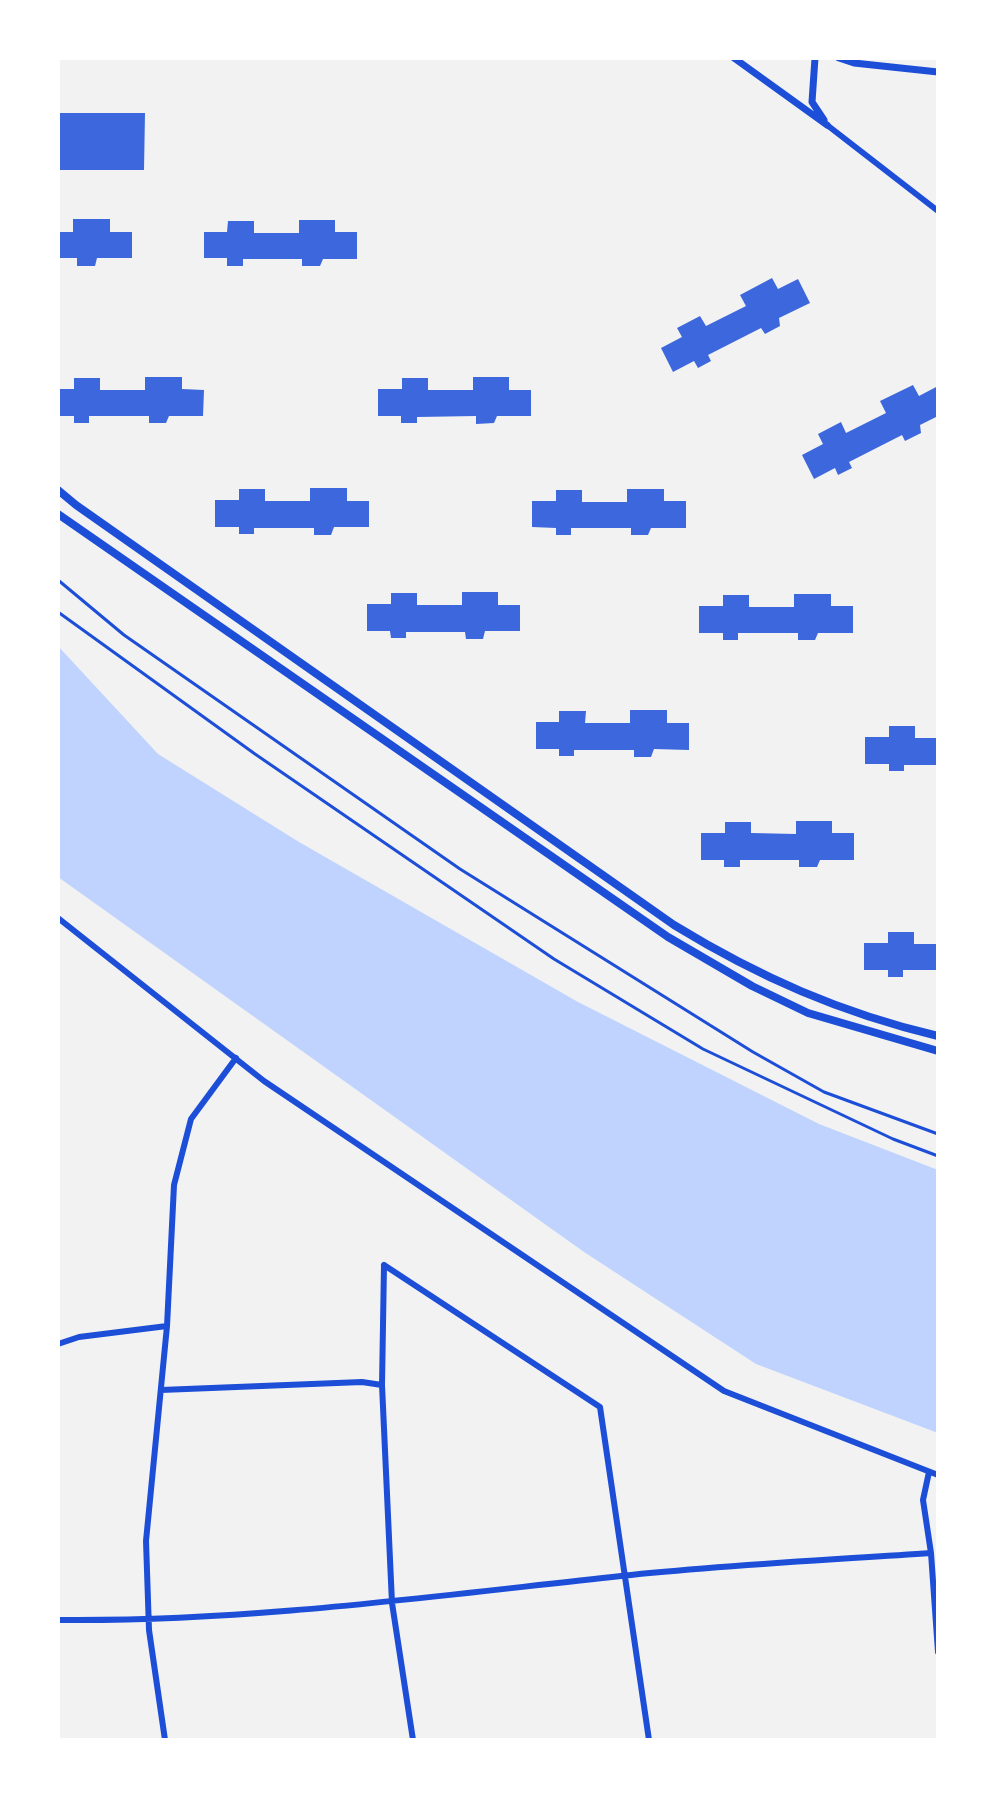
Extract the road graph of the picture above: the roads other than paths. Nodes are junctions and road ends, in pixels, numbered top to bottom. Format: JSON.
{"nodes":[{"id":1,"x":734,"y":58,"type":"edge"},
{"id":2,"x":815,"y":58,"type":"edge"},
{"id":3,"x":839,"y":58,"type":"edge"},
{"id":4,"x":938,"y":72,"type":"edge"},
{"id":5,"x":827,"y":125,"type":"junction"},
{"id":6,"x":938,"y":211,"type":"edge"},
{"id":7,"x":58,"y":490,"type":"edge"},
{"id":8,"x":58,"y":514,"type":"edge"},
{"id":9,"x":58,"y":580,"type":"edge"},
{"id":10,"x":58,"y":918,"type":"edge"},
{"id":11,"x":938,"y":1036,"type":"edge"},
{"id":12,"x":938,"y":1051,"type":"edge"},
{"id":13,"x":236,"y":1058,"type":"junction"},
{"id":14,"x":938,"y":1134,"type":"edge"},
{"id":15,"x":167,"y":1326,"type":"junction"},
{"id":16,"x":58,"y":1344,"type":"edge"},
{"id":17,"x":382,"y":1385,"type":"junction"},
{"id":18,"x":161,"y":1390,"type":"junction"},
{"id":19,"x":929,"y":1472,"type":"junction"},
{"id":20,"x":938,"y":1475,"type":"edge"},
{"id":21,"x":931,"y":1553,"type":"junction"},
{"id":22,"x":625,"y":1575,"type":"junction"},
{"id":23,"x":392,"y":1603,"type":"junction"},
{"id":24,"x":58,"y":1620,"type":"edge"},
{"id":25,"x":149,"y":1621,"type":"junction"},
{"id":26,"x":938,"y":1652,"type":"edge"},
{"id":27,"x":165,"y":1740,"type":"edge"},
{"id":28,"x":413,"y":1740,"type":"edge"},
{"id":29,"x":649,"y":1740,"type":"edge"}],
"edges":[{"from":1,"to":5,"type":"street"},
{"from":2,"to":5,"type":"street"},
{"from":3,"to":4,"type":"street"},
{"from":5,"to":6,"type":"street"},
{"from":7,"to":11,"type":"main road"},
{"from":8,"to":12,"type":"main road"},
{"from":9,"to":14,"type":"lane"},
{"from":10,"to":13,"type":"street"},
{"from":13,"to":15,"type":"street"},
{"from":13,"to":19,"type":"street"},
{"from":15,"to":16,"type":"street"},
{"from":15,"to":18,"type":"street"},
{"from":17,"to":18,"type":"street"},
{"from":17,"to":22,"type":"street"},
{"from":17,"to":23,"type":"street"},
{"from":18,"to":25,"type":"street"},
{"from":19,"to":20,"type":"street"},
{"from":19,"to":21,"type":"street"},
{"from":21,"to":22,"type":"street"},
{"from":21,"to":26,"type":"street"},
{"from":22,"to":23,"type":"street"},
{"from":22,"to":29,"type":"street"},
{"from":23,"to":25,"type":"street"},
{"from":23,"to":28,"type":"street"},
{"from":24,"to":25,"type":"street"},
{"from":25,"to":27,"type":"street"}]}
